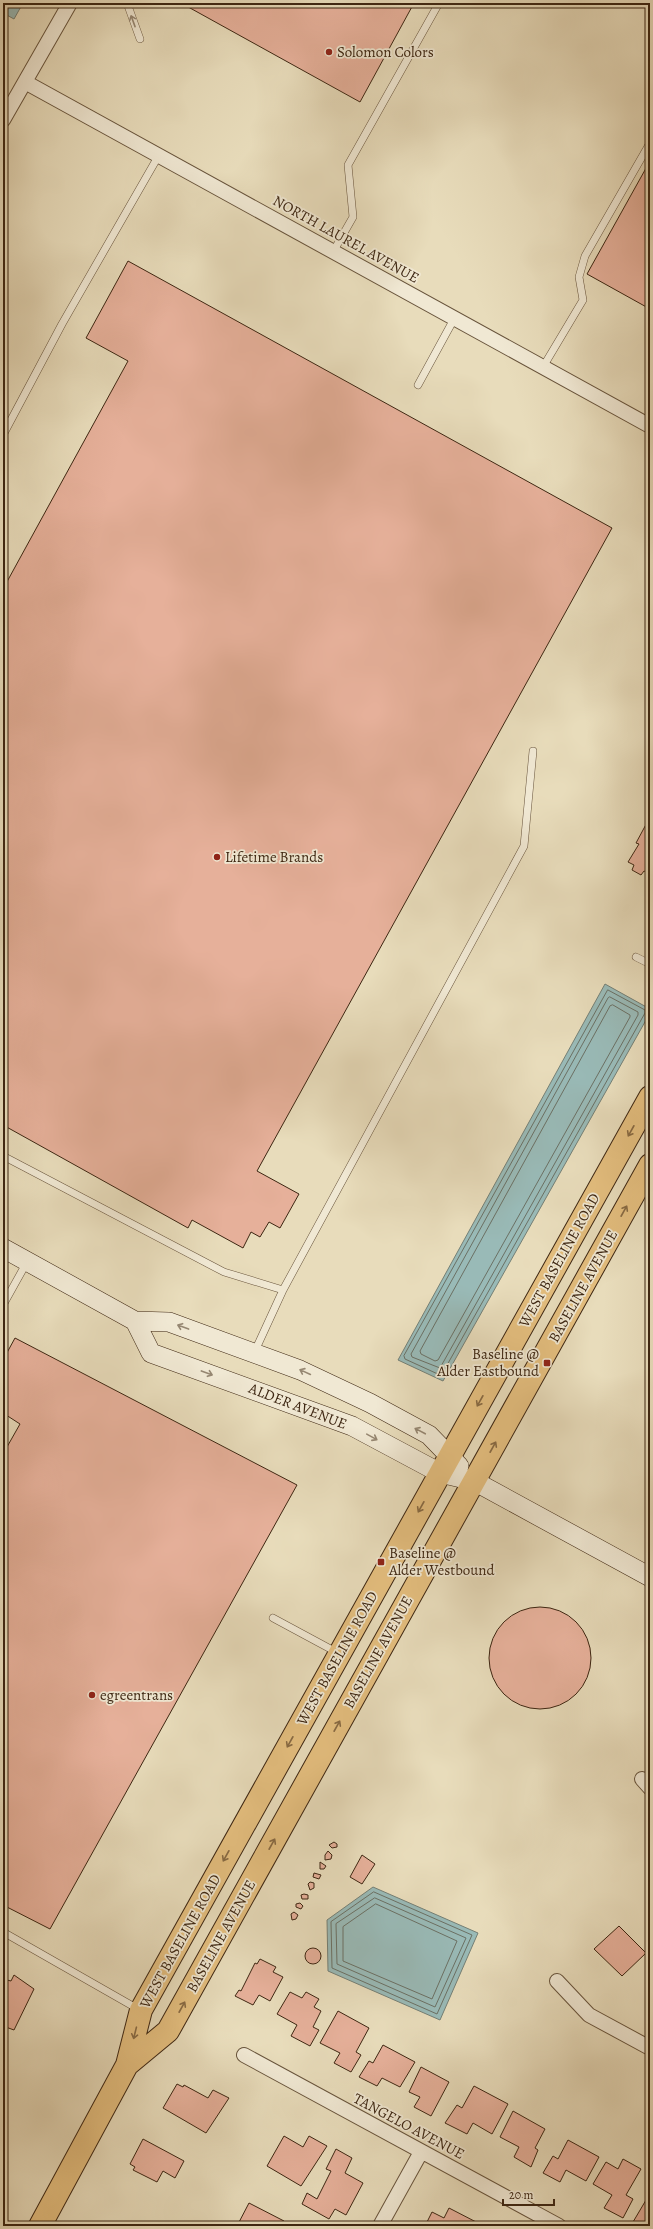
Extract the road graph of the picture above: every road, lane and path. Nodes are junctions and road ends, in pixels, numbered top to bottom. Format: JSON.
{"nodes":[{"id":1,"x":70,"y":3,"type":"edge"},
{"id":2,"x":127,"y":3,"type":"edge"},
{"id":3,"x":439,"y":3,"type":"edge"},
{"id":4,"x":140,"y":39,"type":"dead end"},
{"id":5,"x":25,"y":82,"type":"junction"},
{"id":6,"x":3,"y":120,"type":"edge"},
{"id":7,"x":650,"y":143,"type":"edge"},
{"id":8,"x":159,"y":155,"type":"junction"},
{"id":9,"x":333,"y":252,"type":"junction"},
{"id":10,"x":454,"y":319,"type":"junction"},
{"id":11,"x":543,"y":367,"type":"junction"},
{"id":12,"x":418,"y":385,"type":"dead end"},
{"id":13,"x":650,"y":426,"type":"edge"},
{"id":14,"x":3,"y":435,"type":"edge"},
{"id":15,"x":533,"y":751,"type":"dead end"},
{"id":16,"x":636,"y":957,"type":"dead end"},
{"id":17,"x":650,"y":964,"type":"edge"},
{"id":18,"x":650,"y":1097,"type":"edge"},
{"id":19,"x":3,"y":1156,"type":"edge"},
{"id":20,"x":650,"y":1165,"type":"edge"},
{"id":21,"x":3,"y":1248,"type":"edge"},
{"id":22,"x":27,"y":1262,"type":"junction"},
{"id":23,"x":283,"y":1290,"type":"junction"},
{"id":24,"x":3,"y":1305,"type":"edge"},
{"id":25,"x":135,"y":1321,"type":"junction"},
{"id":26,"x":254,"y":1353,"type":"junction"},
{"id":27,"x":445,"y":1464,"type":"junction"},
{"id":28,"x":474,"y":1481,"type":"junction"},
{"id":29,"x":650,"y":1577,"type":"edge"},
{"id":30,"x":273,"y":1618,"type":"dead end"},
{"id":31,"x":339,"y":1653,"type":"junction"},
{"id":32,"x":3,"y":1932,"type":"edge"},
{"id":33,"x":557,"y":1981,"type":"dead end"},
{"id":34,"x":141,"y":2010,"type":"junction"},
{"id":35,"x":650,"y":2048,"type":"edge"},
{"id":36,"x":244,"y":2056,"type":"dead end"},
{"id":37,"x":127,"y":2065,"type":"junction"},
{"id":38,"x":422,"y":2152,"type":"junction"},
{"id":39,"x":40,"y":2226,"type":"edge"},
{"id":40,"x":380,"y":2226,"type":"edge"},
{"id":41,"x":559,"y":2226,"type":"edge"}],
"edges":[{"from":1,"to":5,"type":"street"},
{"from":4,"to":2,"type":"lane","one_way":true},
{"from":3,"to":9,"type":"lane"},
{"from":5,"to":6,"type":"street"},
{"from":5,"to":8,"type":"street","name":"NORTH LAUREL AVENUE"},
{"from":7,"to":11,"type":"lane"},
{"from":8,"to":9,"type":"street","name":"NORTH LAUREL AVENUE"},
{"from":8,"to":14,"type":"lane"},
{"from":9,"to":10,"type":"street","name":"NORTH LAUREL AVENUE"},
{"from":10,"to":11,"type":"street","name":"NORTH LAUREL AVENUE"},
{"from":10,"to":12,"type":"lane"},
{"from":11,"to":13,"type":"street","name":"NORTH LAUREL AVENUE"},
{"from":15,"to":23,"type":"lane"},
{"from":16,"to":17,"type":"lane"},
{"from":18,"to":27,"type":"main road","name":"WEST BASELINE ROAD","one_way":true},
{"from":19,"to":23,"type":"lane"},
{"from":28,"to":20,"type":"main road","name":"BASELINE AVENUE","one_way":true},
{"from":21,"to":22,"type":"main road","name":"ALDER AVENUE"},
{"from":22,"to":24,"type":"lane"},
{"from":22,"to":25,"type":"main road","name":"ALDER AVENUE"},
{"from":23,"to":26,"type":"lane"},
{"from":26,"to":25,"type":"main road","name":"ALDER AVENUE","one_way":true},
{"from":25,"to":27,"type":"main road","name":"ALDER AVENUE","one_way":true},
{"from":27,"to":26,"type":"main road","name":"ALDER AVENUE","one_way":true},
{"from":27,"to":28,"type":"main road","name":"ALDER AVENUE"},
{"from":27,"to":31,"type":"main road","name":"WEST BASELINE ROAD","one_way":true},
{"from":28,"to":29,"type":"main road","name":"ALDER AVENUE"},
{"from":37,"to":28,"type":"main road","name":"BASELINE AVENUE","one_way":true},
{"from":30,"to":31,"type":"lane"},
{"from":31,"to":34,"type":"main road","name":"WEST BASELINE ROAD","one_way":true},
{"from":32,"to":34,"type":"lane"},
{"from":33,"to":35,"type":"street"},
{"from":34,"to":37,"type":"main road","name":"WEST BASELINE ROAD","one_way":true},
{"from":36,"to":38,"type":"street","name":"TANGELO AVENUE"},
{"from":37,"to":39,"type":"main road","name":"WEST BASELINE ROAD"},
{"from":38,"to":40,"type":"street"},
{"from":38,"to":41,"type":"street","name":"TANGELO AVENUE"}]}
